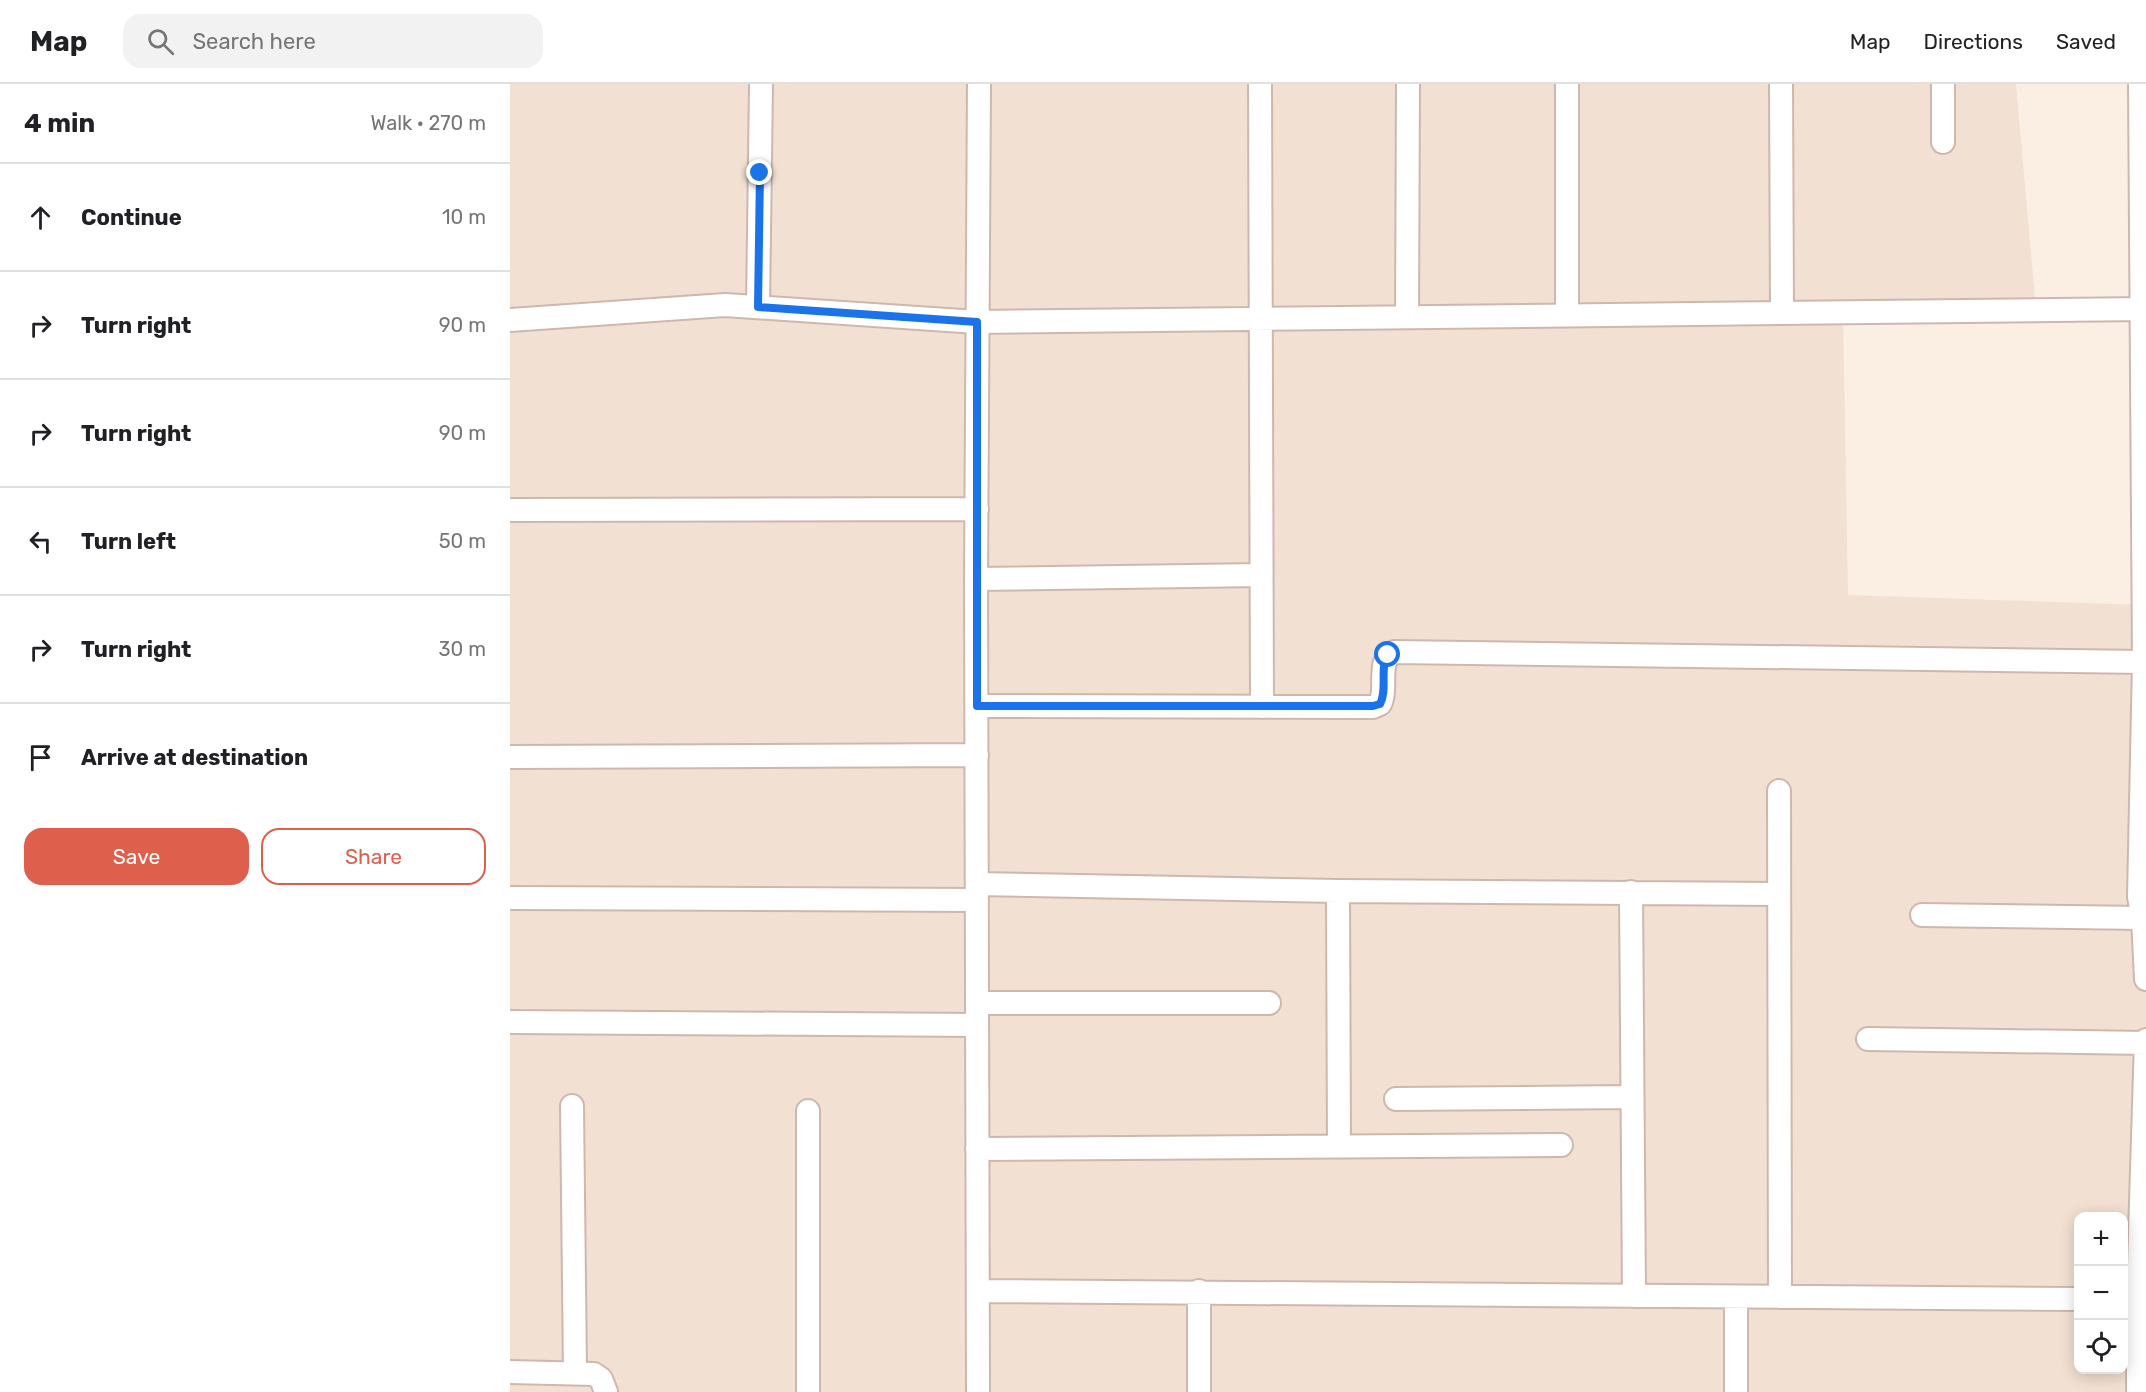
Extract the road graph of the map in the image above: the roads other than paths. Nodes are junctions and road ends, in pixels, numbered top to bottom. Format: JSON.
{"nodes":[{"id":1,"x":761,"y":84,"type":"edge"},
{"id":2,"x":979,"y":84,"type":"edge"},
{"id":3,"x":1260,"y":84,"type":"edge"},
{"id":4,"x":1408,"y":84,"type":"edge"},
{"id":5,"x":1567,"y":84,"type":"edge"},
{"id":6,"x":1781,"y":84,"type":"edge"},
{"id":7,"x":1943,"y":84,"type":"edge"},
{"id":8,"x":2140,"y":84,"type":"edge"},
{"id":9,"x":1943,"y":142,"type":"dead end"},
{"id":10,"x":758,"y":307,"type":"junction"},
{"id":11,"x":2143,"y":309,"type":"edge"},
{"id":12,"x":1782,"y":313,"type":"junction"},
{"id":13,"x":1567,"y":314,"type":"junction"},
{"id":14,"x":1407,"y":317,"type":"junction"},
{"id":15,"x":1260,"y":319,"type":"junction"},
{"id":16,"x":510,"y":320,"type":"edge"},
{"id":17,"x":977,"y":322,"type":"junction"},
{"id":18,"x":977,"y":509,"type":"junction"},
{"id":19,"x":510,"y":510,"type":"edge"},
{"id":20,"x":1261,"y":575,"type":"junction"},
{"id":21,"x":976,"y":579,"type":"junction"},
{"id":22,"x":2144,"y":662,"type":"junction"},
{"id":23,"x":977,"y":706,"type":"junction"},
{"id":24,"x":1262,"y":706,"type":"junction"},
{"id":25,"x":977,"y":755,"type":"junction"},
{"id":26,"x":510,"y":757,"type":"edge"},
{"id":27,"x":1779,"y":791,"type":"dead end"},
{"id":28,"x":1338,"y":891,"type":"junction"},
{"id":29,"x":977,"y":892,"type":"junction"},
{"id":30,"x":1631,"y":892,"type":"junction"},
{"id":31,"x":1778,"y":894,"type":"junction"},
{"id":32,"x":510,"y":898,"type":"edge"},
{"id":33,"x":2142,"y":904,"type":"edge"},
{"id":34,"x":1922,"y":915,"type":"dead end"},
{"id":35,"x":2146,"y":979,"type":"edge"},
{"id":36,"x":1269,"y":1003,"type":"dead end"},
{"id":37,"x":977,"y":1014,"type":"junction"},
{"id":38,"x":510,"y":1022,"type":"edge"},
{"id":39,"x":1868,"y":1039,"type":"dead end"},
{"id":40,"x":2146,"y":1042,"type":"edge"},
{"id":41,"x":1632,"y":1097,"type":"junction"},
{"id":42,"x":1396,"y":1099,"type":"dead end"},
{"id":43,"x":572,"y":1106,"type":"dead end"},
{"id":44,"x":808,"y":1111,"type":"dead end"},
{"id":45,"x":1561,"y":1145,"type":"dead end"},
{"id":46,"x":1339,"y":1146,"type":"junction"},
{"id":47,"x":977,"y":1149,"type":"junction"},
{"id":48,"x":978,"y":1292,"type":"junction"},
{"id":49,"x":1199,"y":1292,"type":"junction"},
{"id":50,"x":1634,"y":1296,"type":"junction"},
{"id":51,"x":1736,"y":1297,"type":"junction"},
{"id":52,"x":1779,"y":1297,"type":"junction"},
{"id":53,"x":2074,"y":1299,"type":"edge"},
{"id":54,"x":2131,"y":1299,"type":"edge"},
{"id":55,"x":2142,"y":1350,"type":"edge"},
{"id":56,"x":510,"y":1372,"type":"edge"},
{"id":57,"x":575,"y":1372,"type":"junction"},
{"id":58,"x":606,"y":1392,"type":"edge"},
{"id":59,"x":808,"y":1392,"type":"edge"},
{"id":60,"x":978,"y":1392,"type":"edge"},
{"id":61,"x":1199,"y":1392,"type":"edge"},
{"id":62,"x":1736,"y":1392,"type":"edge"},
{"id":63,"x":2138,"y":1392,"type":"edge"}],
"edges":[{"from":1,"to":10,"type":"street"},
{"from":2,"to":17,"type":"street"},
{"from":3,"to":15,"type":"street"},
{"from":4,"to":14,"type":"street"},
{"from":5,"to":13,"type":"street"},
{"from":6,"to":12,"type":"street"},
{"from":7,"to":9,"type":"street"},
{"from":8,"to":11,"type":"street"},
{"from":10,"to":16,"type":"street"},
{"from":10,"to":17,"type":"street"},
{"from":11,"to":12,"type":"street"},
{"from":11,"to":22,"type":"street"},
{"from":12,"to":13,"type":"street"},
{"from":13,"to":14,"type":"street"},
{"from":14,"to":15,"type":"street"},
{"from":15,"to":17,"type":"street"},
{"from":15,"to":20,"type":"street"},
{"from":17,"to":18,"type":"street"},
{"from":18,"to":19,"type":"street"},
{"from":18,"to":21,"type":"street"},
{"from":20,"to":21,"type":"street"},
{"from":20,"to":24,"type":"street"},
{"from":21,"to":23,"type":"street"},
{"from":22,"to":24,"type":"street"},
{"from":22,"to":33,"type":"street"},
{"from":23,"to":24,"type":"street"},
{"from":23,"to":25,"type":"street"},
{"from":25,"to":26,"type":"street"},
{"from":25,"to":29,"type":"street"},
{"from":27,"to":31,"type":"street"},
{"from":28,"to":29,"type":"street"},
{"from":28,"to":30,"type":"street"},
{"from":28,"to":46,"type":"street"},
{"from":29,"to":32,"type":"street"},
{"from":29,"to":37,"type":"street"},
{"from":30,"to":31,"type":"street"},
{"from":30,"to":41,"type":"street"},
{"from":31,"to":52,"type":"street"},
{"from":33,"to":34,"type":"street"},
{"from":33,"to":35,"type":"street"},
{"from":36,"to":37,"type":"street"},
{"from":37,"to":38,"type":"street"},
{"from":37,"to":47,"type":"street"},
{"from":39,"to":40,"type":"street"},
{"from":40,"to":54,"type":"street"},
{"from":41,"to":42,"type":"street"},
{"from":41,"to":50,"type":"street"},
{"from":43,"to":57,"type":"street"},
{"from":44,"to":59,"type":"street"},
{"from":45,"to":46,"type":"street"},
{"from":46,"to":47,"type":"street"},
{"from":47,"to":48,"type":"street"},
{"from":48,"to":49,"type":"street"},
{"from":48,"to":60,"type":"street"},
{"from":49,"to":50,"type":"street"},
{"from":49,"to":61,"type":"street"},
{"from":50,"to":51,"type":"street"},
{"from":51,"to":52,"type":"street"},
{"from":51,"to":62,"type":"street"},
{"from":52,"to":53,"type":"street"},
{"from":54,"to":55,"type":"street"},
{"from":55,"to":63,"type":"street"},
{"from":56,"to":57,"type":"street"},
{"from":57,"to":58,"type":"street"}]}
